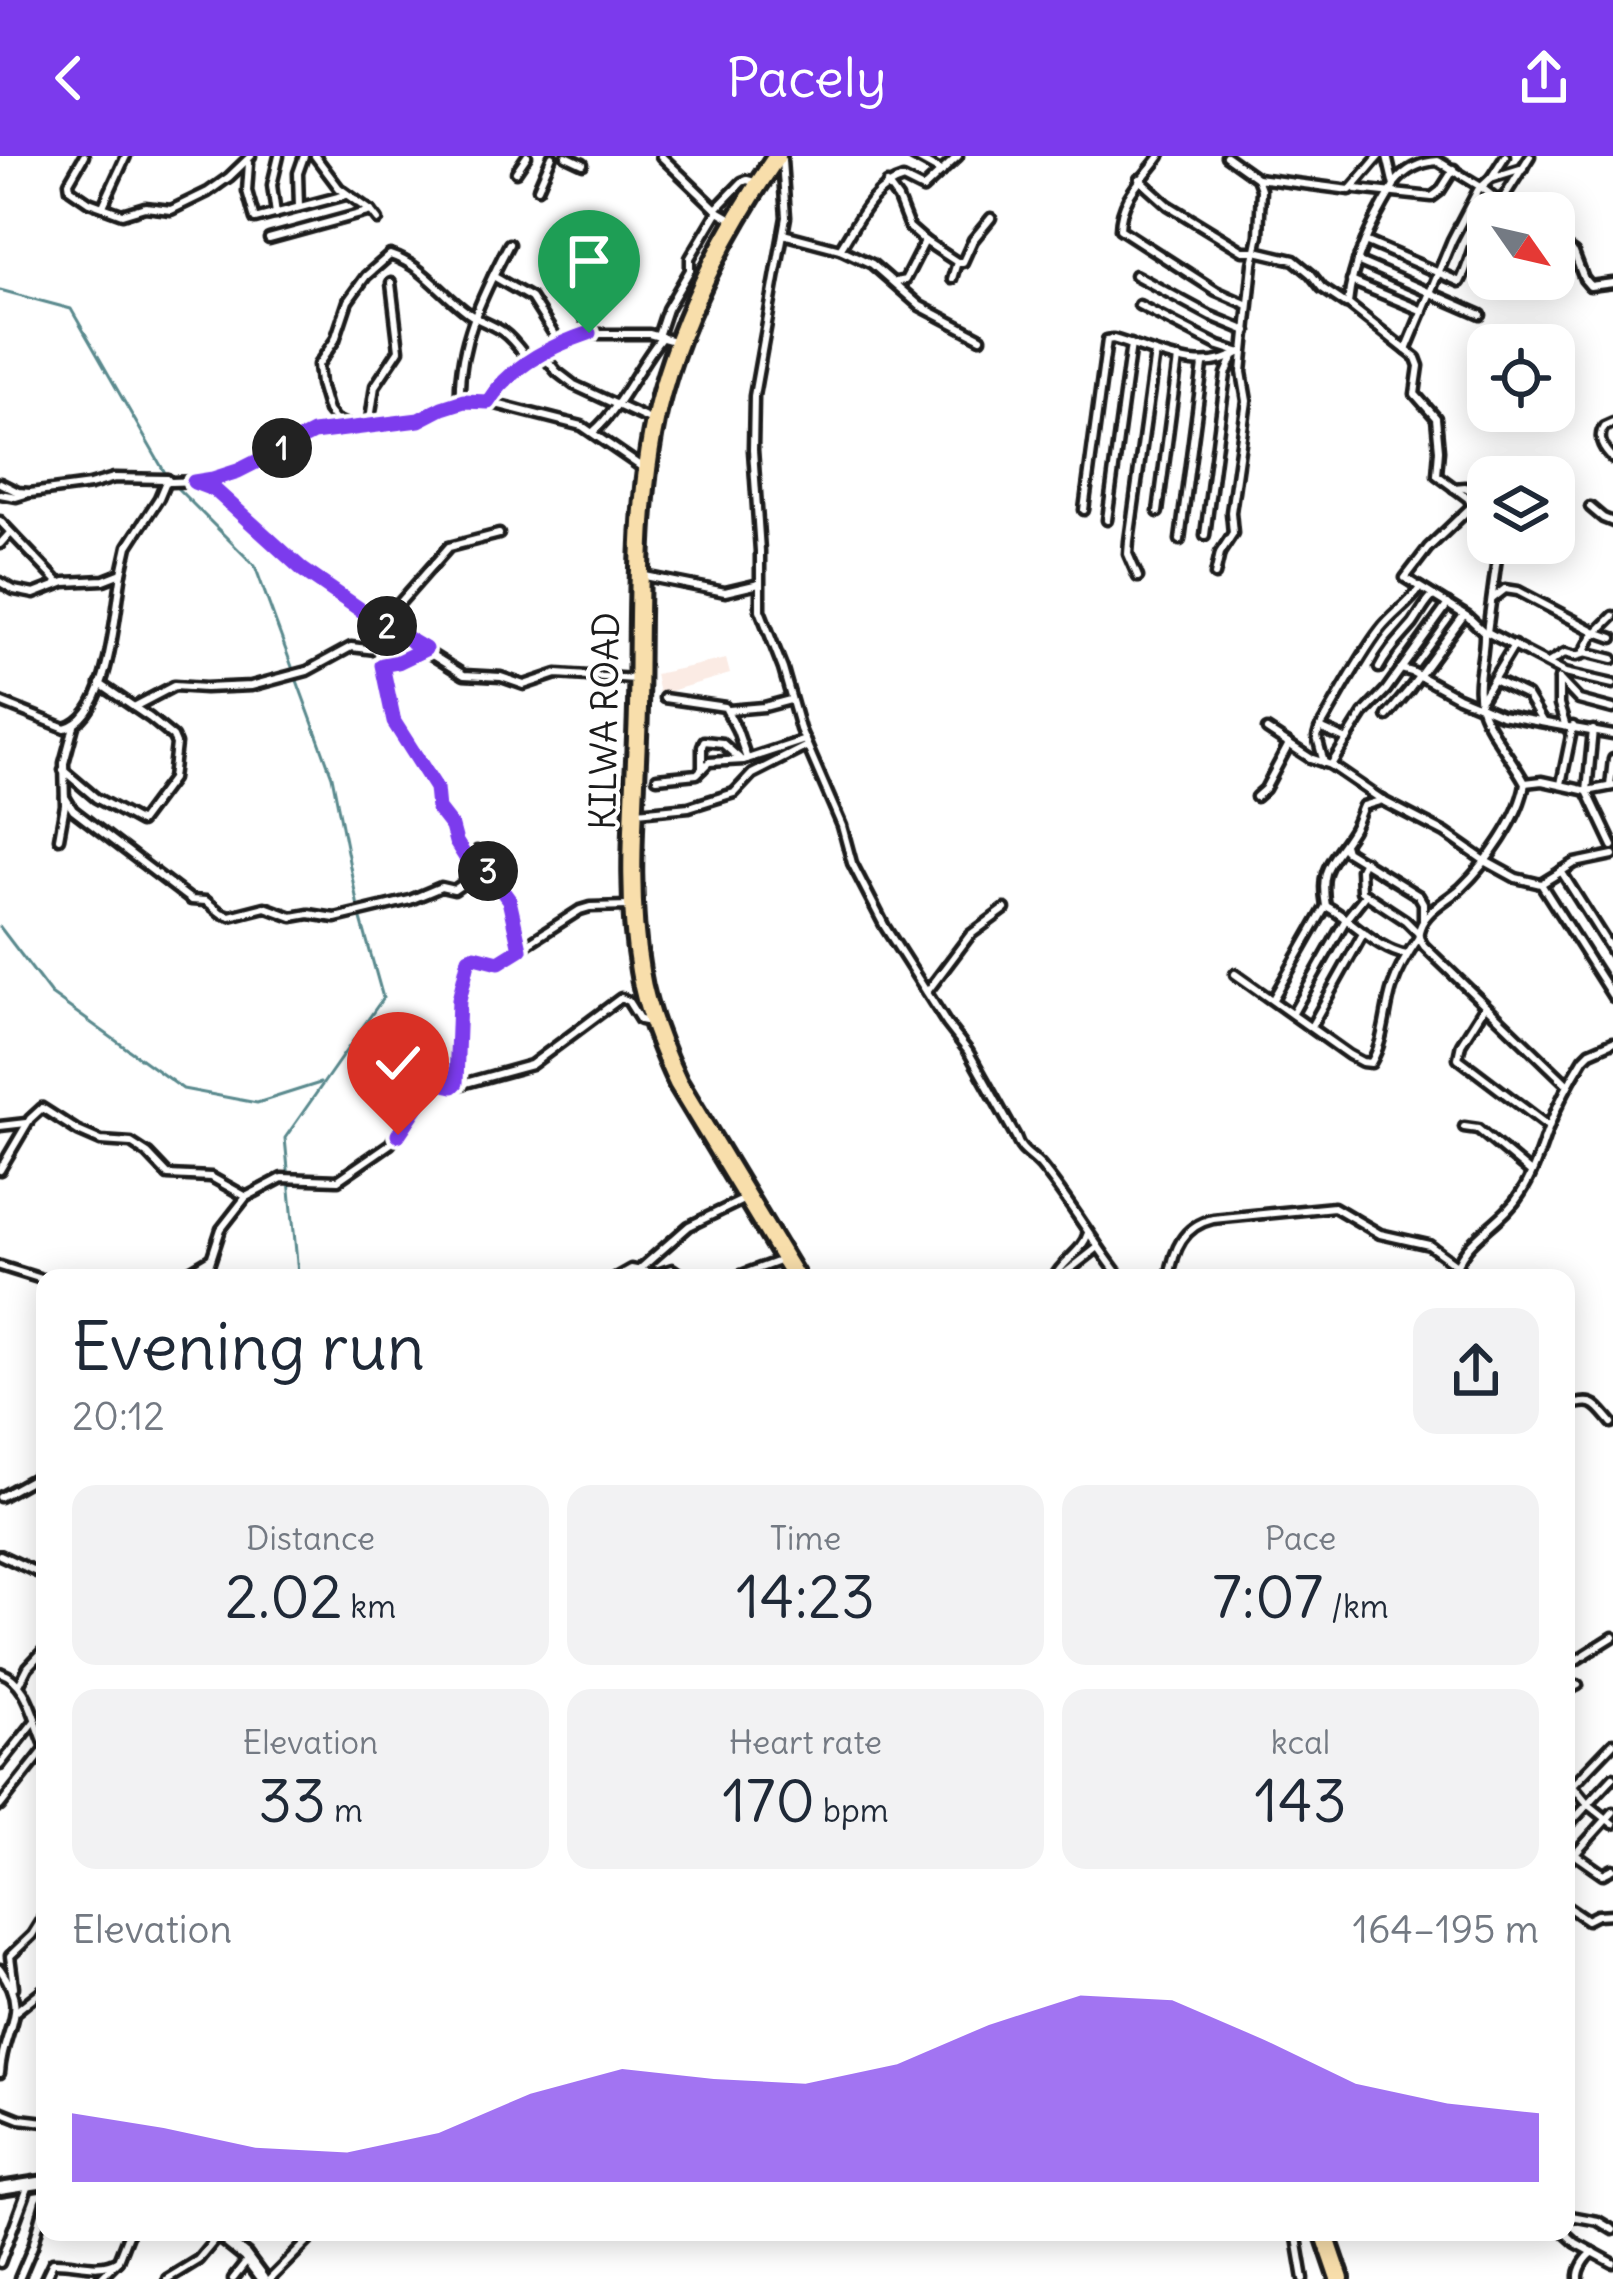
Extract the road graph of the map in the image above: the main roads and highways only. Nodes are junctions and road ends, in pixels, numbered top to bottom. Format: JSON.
{"nodes":[{"id":1,"x":780,"y":156,"type":"edge"},
{"id":2,"x":791,"y":1269,"type":"edge"},
{"id":3,"x":1327,"y":2241,"type":"edge"},
{"id":4,"x":1340,"y":2279,"type":"edge"}],
"edges":[{"from":1,"to":2,"type":"highway","name":"KILWA ROAD"},
{"from":3,"to":4,"type":"highway"}]}
